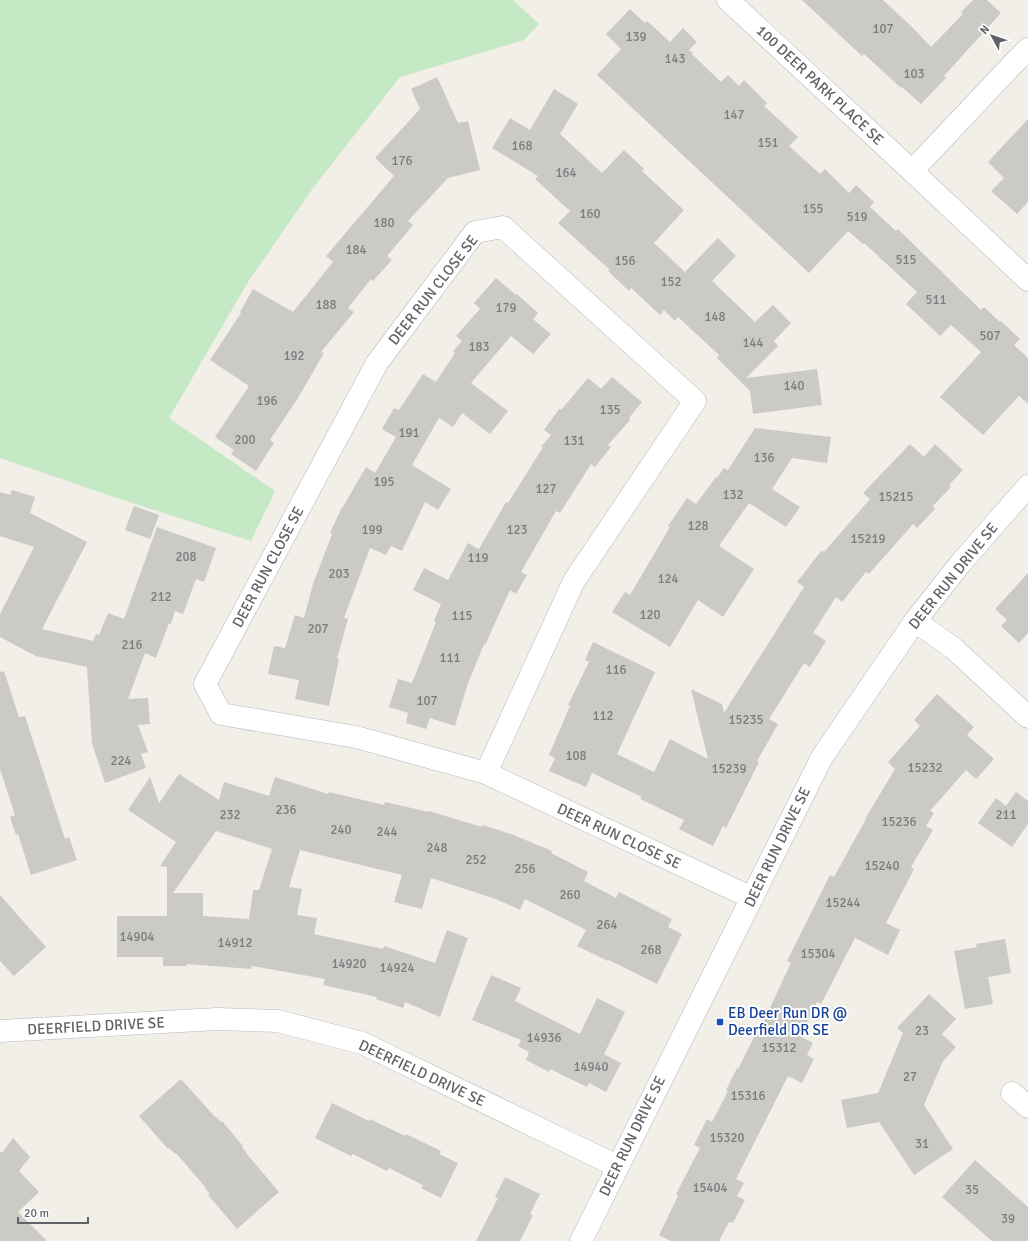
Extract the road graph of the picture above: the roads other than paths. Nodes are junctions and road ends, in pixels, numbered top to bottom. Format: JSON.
{"nodes":[{"id":1,"x":728,"y":0,"type":"edge"},
{"id":2,"x":1028,"y":49,"type":"edge"},
{"id":3,"x":912,"y":171,"type":"junction"},
{"id":4,"x":1028,"y":280,"type":"edge"},
{"id":5,"x":1028,"y":486,"type":"edge"},
{"id":6,"x":915,"y":621,"type":"junction"},
{"id":7,"x":1028,"y":717,"type":"edge"},
{"id":8,"x":486,"y":773,"type":"junction"},
{"id":9,"x":752,"y":898,"type":"junction"},
{"id":10,"x":0,"y":1031,"type":"edge"},
{"id":11,"x":1012,"y":1093,"type":"dead end"},
{"id":12,"x":1028,"y":1107,"type":"edge"},
{"id":13,"x":617,"y":1166,"type":"junction"},
{"id":14,"x":581,"y":1241,"type":"edge"}],
"edges":[{"from":1,"to":3,"type":"street","name":"100 DEER PARK PLACE SE"},
{"from":2,"to":3,"type":"street"},
{"from":3,"to":4,"type":"street","name":"100 DEER PARK PLACE SE"},
{"from":5,"to":6,"type":"street","name":"DEER RUN DRIVE SE"},
{"from":6,"to":7,"type":"street"},
{"from":6,"to":9,"type":"street","name":"DEER RUN DRIVE SE"},
{"from":8,"to":8,"type":"street","name":"DEER RUN CLOSE SE"},
{"from":8,"to":9,"type":"street","name":"DEER RUN CLOSE SE"},
{"from":9,"to":13,"type":"street","name":"DEER RUN DRIVE SE"},
{"from":10,"to":13,"type":"street","name":"DEERFIELD DRIVE SE"},
{"from":11,"to":12,"type":"street"},
{"from":13,"to":14,"type":"street","name":"DEER RUN DRIVE SE"}]}
